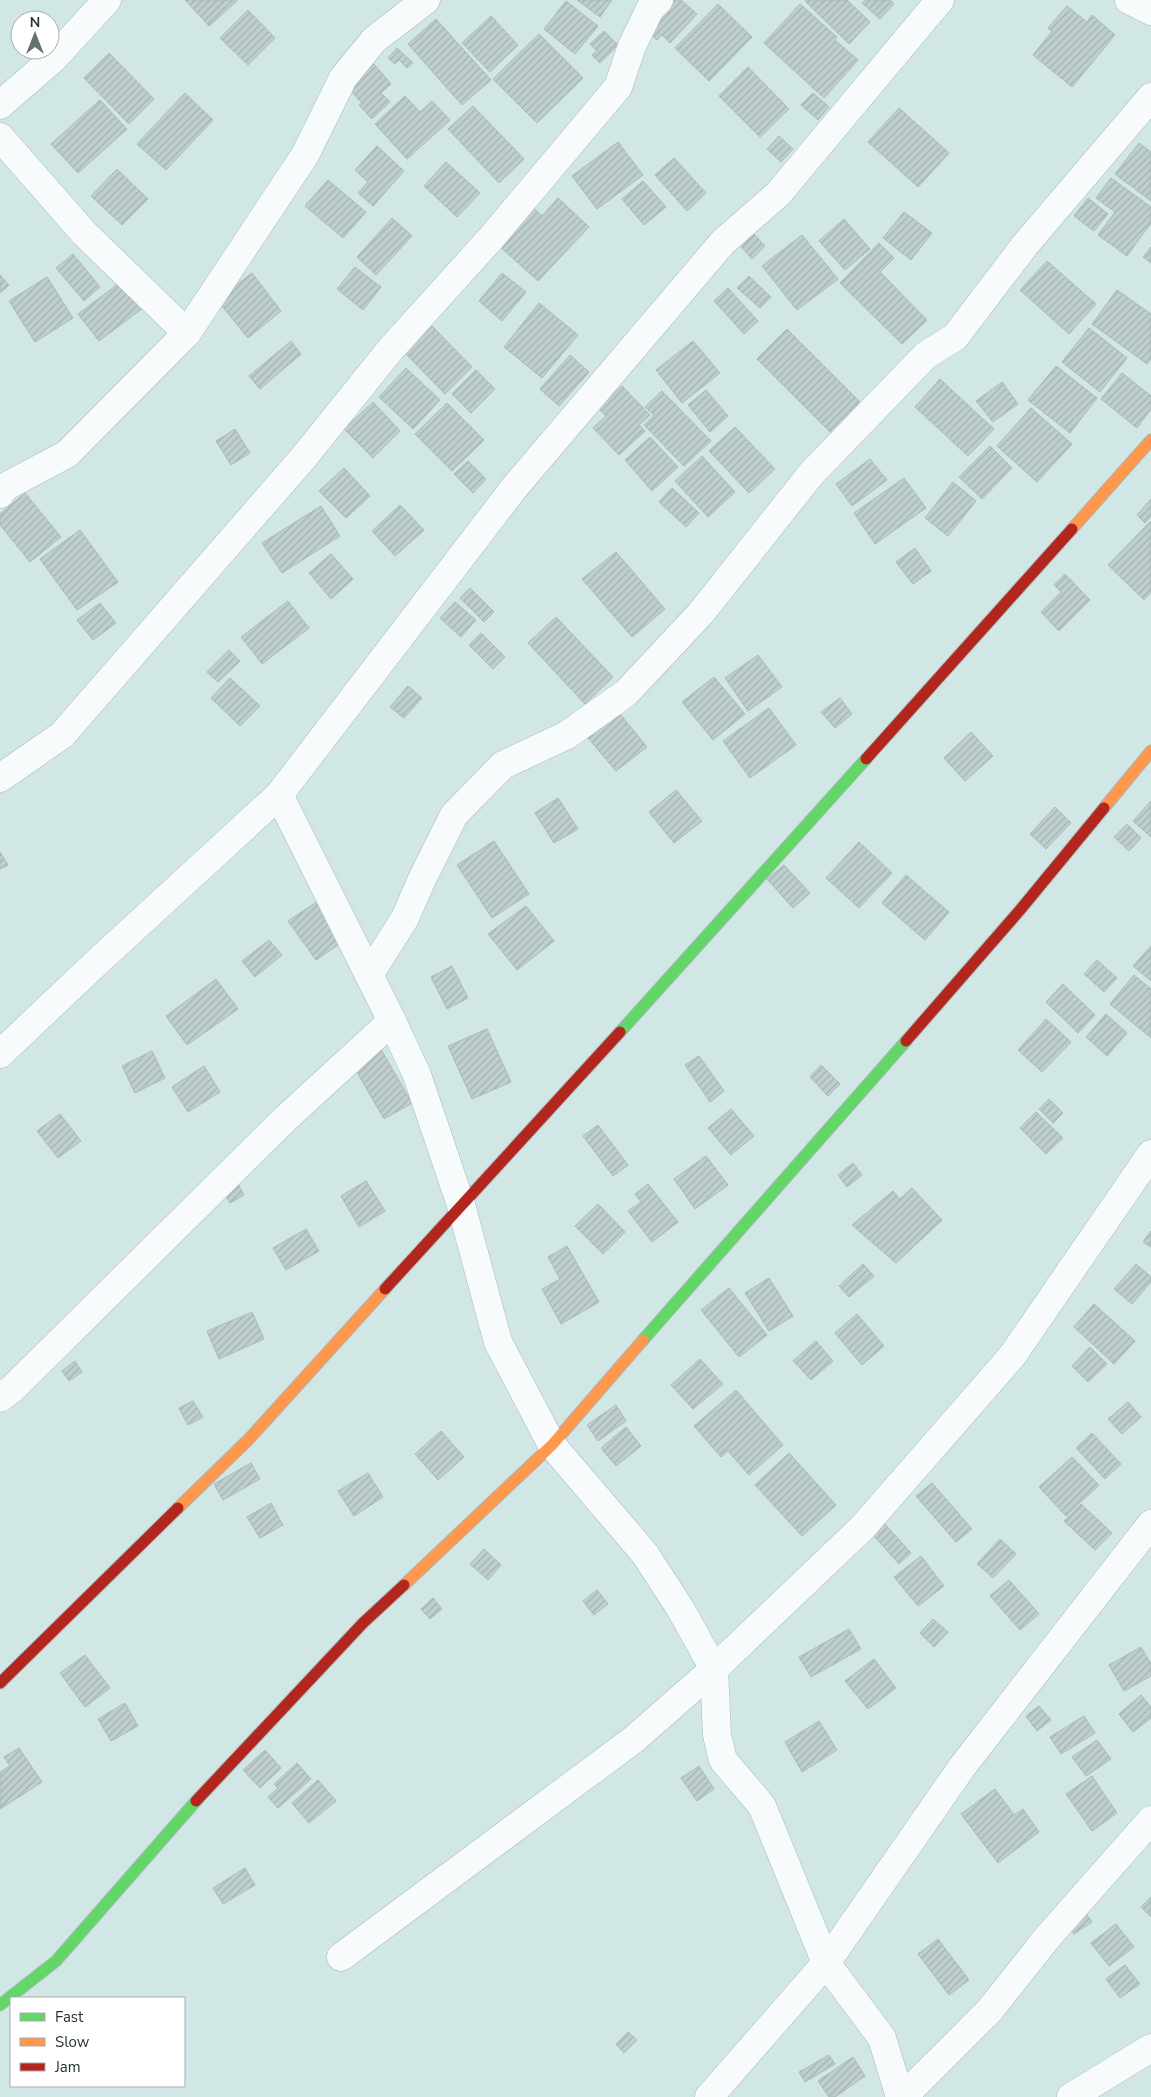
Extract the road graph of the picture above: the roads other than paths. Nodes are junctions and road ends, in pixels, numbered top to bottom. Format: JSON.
{"nodes":[{"id":1,"x":107,"y":0,"type":"edge"},
{"id":2,"x":426,"y":0,"type":"edge"},
{"id":3,"x":659,"y":0,"type":"edge"},
{"id":4,"x":940,"y":0,"type":"edge"},
{"id":5,"x":1129,"y":0,"type":"edge"},
{"id":6,"x":1151,"y":11,"type":"edge"},
{"id":7,"x":1151,"y":97,"type":"edge"},
{"id":8,"x":0,"y":105,"type":"edge"},
{"id":9,"x":0,"y":137,"type":"edge"},
{"id":10,"x":187,"y":333,"type":"junction"},
{"id":11,"x":1151,"y":440,"type":"edge"},
{"id":12,"x":0,"y":494,"type":"edge"},
{"id":13,"x":1151,"y":751,"type":"edge"},
{"id":14,"x":0,"y":778,"type":"edge"},
{"id":15,"x":279,"y":795,"type":"junction"},
{"id":16,"x":369,"y":976,"type":"junction"},
{"id":17,"x":392,"y":1021,"type":"junction"},
{"id":18,"x":0,"y":1054,"type":"edge"},
{"id":19,"x":1151,"y":1154,"type":"edge"},
{"id":20,"x":461,"y":1205,"type":"junction"},
{"id":21,"x":0,"y":1398,"type":"edge"},
{"id":22,"x":552,"y":1445,"type":"junction"},
{"id":23,"x":1151,"y":1524,"type":"edge"},
{"id":24,"x":714,"y":1669,"type":"junction"},
{"id":25,"x":0,"y":1683,"type":"edge"},
{"id":26,"x":1151,"y":1820,"type":"edge"},
{"id":27,"x":341,"y":1957,"type":"dead end"},
{"id":28,"x":826,"y":1963,"type":"junction"},
{"id":29,"x":10,"y":1997,"type":"edge"},
{"id":30,"x":10,"y":1997,"type":"edge"},
{"id":31,"x":0,"y":2005,"type":"edge"},
{"id":32,"x":1151,"y":2048,"type":"edge"},
{"id":33,"x":709,"y":2097,"type":"edge"},
{"id":34,"x":902,"y":2097,"type":"edge"},
{"id":35,"x":1071,"y":2097,"type":"edge"}],
"edges":[{"from":1,"to":8,"type":"street"},
{"from":2,"to":10,"type":"street"},
{"from":3,"to":14,"type":"street"},
{"from":4,"to":15,"type":"street"},
{"from":5,"to":6,"type":"street"},
{"from":7,"to":16,"type":"street"},
{"from":9,"to":10,"type":"street"},
{"from":10,"to":12,"type":"street"},
{"from":11,"to":20,"type":"street"},
{"from":13,"to":22,"type":"street"},
{"from":15,"to":16,"type":"street"},
{"from":15,"to":18,"type":"street"},
{"from":16,"to":17,"type":"street"},
{"from":17,"to":20,"type":"street"},
{"from":17,"to":21,"type":"street"},
{"from":19,"to":24,"type":"street"},
{"from":20,"to":22,"type":"street"},
{"from":20,"to":25,"type":"street"},
{"from":22,"to":24,"type":"street"},
{"from":22,"to":29,"type":"street"},
{"from":23,"to":28,"type":"street"},
{"from":24,"to":27,"type":"street"},
{"from":24,"to":28,"type":"street"},
{"from":26,"to":34,"type":"street"},
{"from":28,"to":33,"type":"street"},
{"from":28,"to":34,"type":"street"},
{"from":30,"to":31,"type":"street"},
{"from":32,"to":35,"type":"street"}]}
